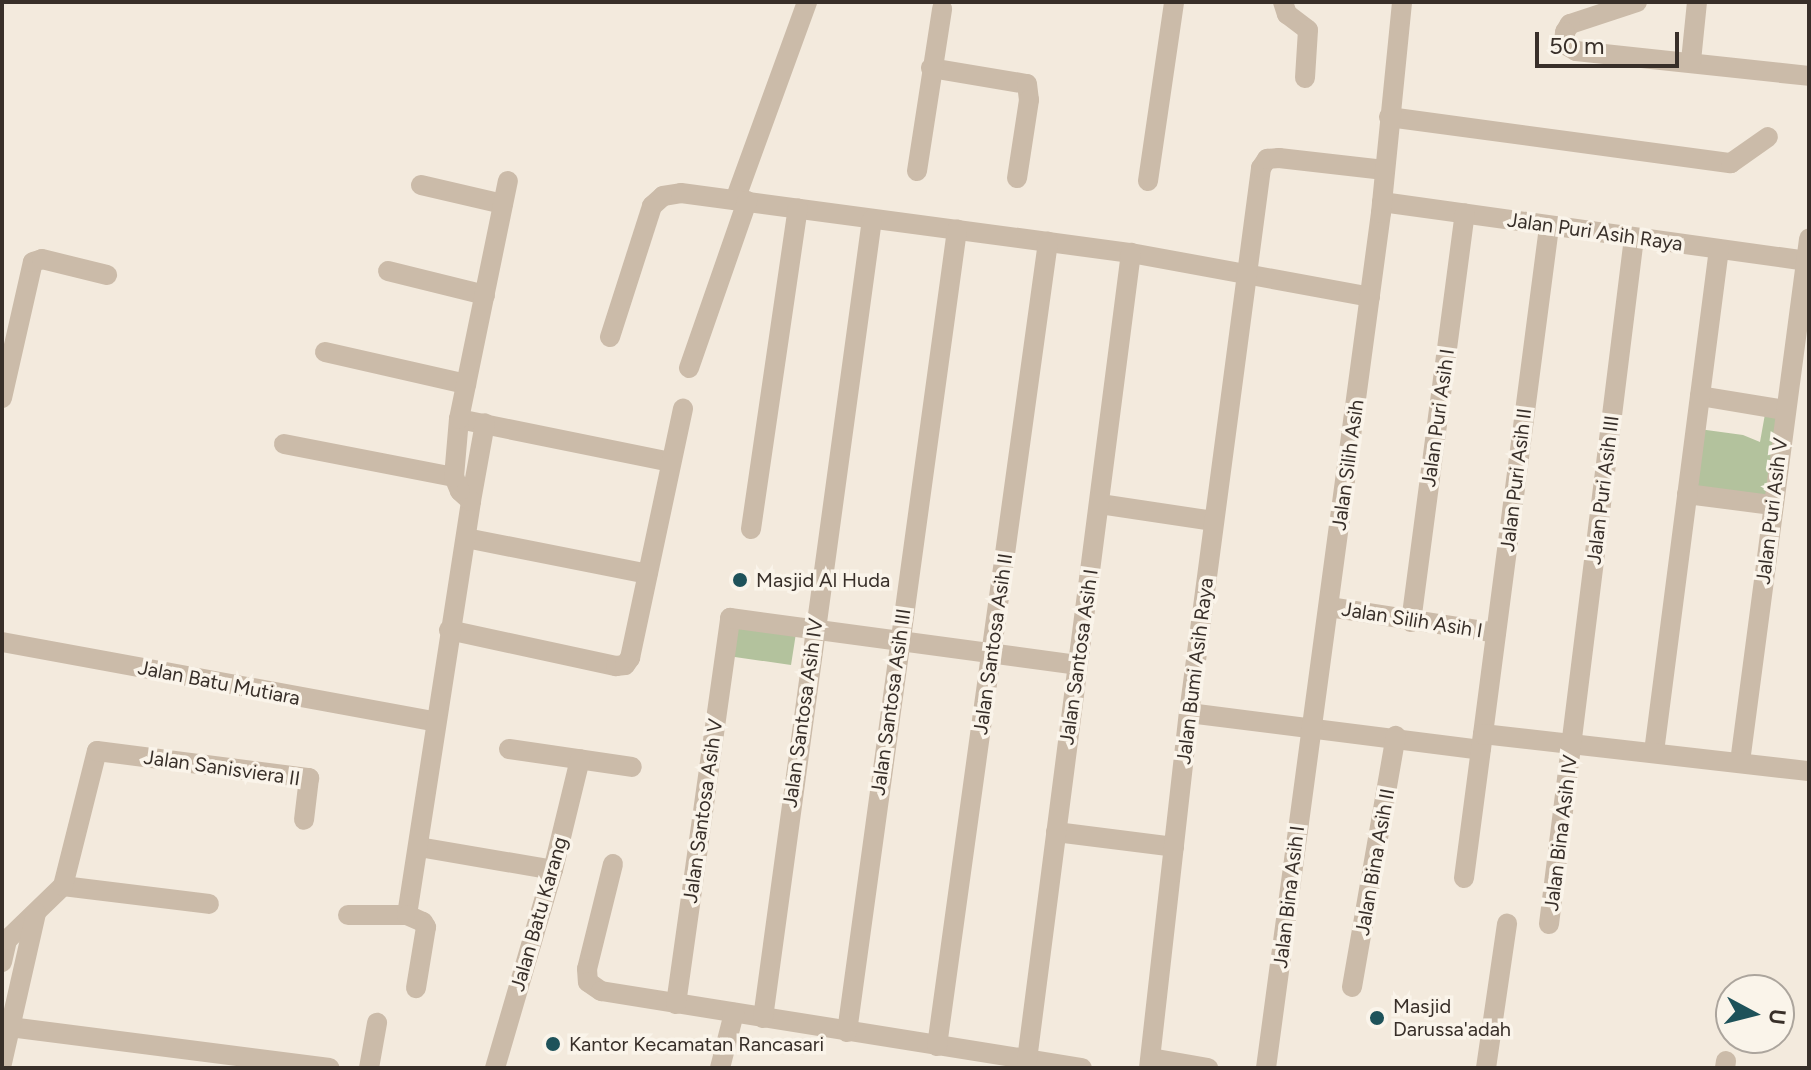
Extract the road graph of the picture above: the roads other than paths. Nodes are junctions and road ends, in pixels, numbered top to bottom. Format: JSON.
{"nodes":[{"id":1,"x":807,"y":2,"type":"edge"},
{"id":2,"x":1174,"y":2,"type":"edge"},
{"id":3,"x":1283,"y":2,"type":"edge"},
{"id":4,"x":1402,"y":2,"type":"edge"},
{"id":5,"x":1637,"y":2,"type":"edge"},
{"id":6,"x":1697,"y":2,"type":"edge"},
{"id":7,"x":942,"y":9,"type":"dead end"},
{"id":8,"x":1691,"y":61,"type":"junction"},
{"id":9,"x":931,"y":68,"type":"junction"},
{"id":10,"x":1809,"y":76,"type":"edge"},
{"id":11,"x":1305,"y":78,"type":"dead end"},
{"id":12,"x":1389,"y":117,"type":"junction"},
{"id":13,"x":1768,"y":137,"type":"dead end"},
{"id":14,"x":1384,"y":170,"type":"junction"},
{"id":15,"x":917,"y":171,"type":"dead end"},
{"id":16,"x":1017,"y":178,"type":"dead end"},
{"id":17,"x":508,"y":181,"type":"dead end"},
{"id":18,"x":1148,"y":181,"type":"dead end"},
{"id":19,"x":421,"y":185,"type":"dead end"},
{"id":20,"x":741,"y":201,"type":"junction"},
{"id":21,"x":1382,"y":202,"type":"junction"},
{"id":22,"x":503,"y":204,"type":"junction"},
{"id":23,"x":798,"y":208,"type":"junction"},
{"id":24,"x":1465,"y":214,"type":"junction"},
{"id":25,"x":872,"y":219,"type":"junction"},
{"id":26,"x":1549,"y":227,"type":"junction"},
{"id":27,"x":957,"y":230,"type":"junction"},
{"id":28,"x":1634,"y":238,"type":"junction"},
{"id":29,"x":1809,"y":239,"type":"edge"},
{"id":30,"x":1048,"y":242,"type":"junction"},
{"id":31,"x":1719,"y":249,"type":"junction"},
{"id":32,"x":1131,"y":253,"type":"junction"},
{"id":33,"x":1807,"y":261,"type":"edge"},
{"id":34,"x":388,"y":271,"type":"dead end"},
{"id":35,"x":107,"y":275,"type":"dead end"},
{"id":36,"x":1246,"y":275,"type":"junction"},
{"id":37,"x":485,"y":295,"type":"junction"},
{"id":38,"x":1370,"y":297,"type":"junction"},
{"id":39,"x":610,"y":337,"type":"dead end"},
{"id":40,"x":325,"y":352,"type":"dead end"},
{"id":41,"x":689,"y":368,"type":"dead end"},
{"id":42,"x":466,"y":384,"type":"junction"},
{"id":43,"x":1700,"y":396,"type":"junction"},
{"id":44,"x":2,"y":398,"type":"edge"},
{"id":45,"x":683,"y":409,"type":"dead end"},
{"id":46,"x":1785,"y":410,"type":"junction"},
{"id":47,"x":459,"y":419,"type":"junction"},
{"id":48,"x":485,"y":423,"type":"junction"},
{"id":49,"x":284,"y":444,"type":"dead end"},
{"id":50,"x":671,"y":462,"type":"junction"},
{"id":51,"x":454,"y":477,"type":"junction"},
{"id":52,"x":1687,"y":494,"type":"junction"},
{"id":53,"x":471,"y":501,"type":"junction"},
{"id":54,"x":1100,"y":504,"type":"junction"},
{"id":55,"x":1772,"y":505,"type":"junction"},
{"id":56,"x":1214,"y":521,"type":"junction"},
{"id":57,"x":751,"y":529,"type":"dead end"},
{"id":58,"x":466,"y":538,"type":"junction"},
{"id":59,"x":647,"y":574,"type":"junction"},
{"id":60,"x":1329,"y":607,"type":"junction"},
{"id":61,"x":1411,"y":622,"type":"junction"},
{"id":62,"x":814,"y":629,"type":"junction"},
{"id":63,"x":449,"y":630,"type":"junction"},
{"id":64,"x":1496,"y":633,"type":"junction"},
{"id":65,"x":2,"y":642,"type":"edge"},
{"id":66,"x":899,"y":642,"type":"junction"},
{"id":67,"x":991,"y":655,"type":"junction"},
{"id":68,"x":1077,"y":665,"type":"junction"},
{"id":69,"x":1189,"y":713,"type":"junction"},
{"id":70,"x":436,"y":722,"type":"junction"},
{"id":71,"x":1312,"y":727,"type":"junction"},
{"id":72,"x":1396,"y":736,"type":"junction"},
{"id":73,"x":1482,"y":742,"type":"junction"},
{"id":74,"x":1572,"y":743,"type":"junction"},
{"id":75,"x":509,"y":749,"type":"dead end"},
{"id":76,"x":1654,"y":752,"type":"junction"},
{"id":77,"x":580,"y":759,"type":"junction"},
{"id":78,"x":1740,"y":762,"type":"junction"},
{"id":79,"x":632,"y":767,"type":"dead end"},
{"id":80,"x":1809,"y":771,"type":"edge"},
{"id":81,"x":304,"y":820,"type":"dead end"},
{"id":82,"x":1056,"y":832,"type":"junction"},
{"id":83,"x":419,"y":847,"type":"junction"},
{"id":84,"x":1174,"y":847,"type":"junction"},
{"id":85,"x":613,"y":864,"type":"dead end"},
{"id":86,"x":553,"y":870,"type":"junction"},
{"id":87,"x":1464,"y":878,"type":"dead end"},
{"id":88,"x":63,"y":886,"type":"junction"},
{"id":89,"x":209,"y":904,"type":"dead end"},
{"id":90,"x":36,"y":913,"type":"junction"},
{"id":91,"x":348,"y":915,"type":"dead end"},
{"id":92,"x":407,"y":915,"type":"junction"},
{"id":93,"x":1507,"y":924,"type":"dead end"},
{"id":94,"x":1549,"y":924,"type":"dead end"},
{"id":95,"x":2,"y":962,"type":"edge"},
{"id":96,"x":1352,"y":987,"type":"dead end"},
{"id":97,"x":416,"y":988,"type":"dead end"},
{"id":98,"x":676,"y":1004,"type":"junction"},
{"id":99,"x":734,"y":1013,"type":"junction"},
{"id":100,"x":763,"y":1018,"type":"junction"},
{"id":101,"x":377,"y":1023,"type":"dead end"},
{"id":102,"x":6,"y":1026,"type":"edge"},
{"id":103,"x":847,"y":1032,"type":"junction"},
{"id":104,"x":937,"y":1046,"type":"junction"},
{"id":105,"x":1027,"y":1060,"type":"junction"},
{"id":106,"x":2,"y":1063,"type":"edge"},
{"id":107,"x":1150,"y":1063,"type":"edge"},
{"id":108,"x":329,"y":1068,"type":"edge"},
{"id":109,"x":369,"y":1068,"type":"edge"},
{"id":110,"x":495,"y":1068,"type":"edge"},
{"id":111,"x":720,"y":1068,"type":"edge"},
{"id":112,"x":1082,"y":1068,"type":"edge"},
{"id":113,"x":1208,"y":1068,"type":"edge"},
{"id":114,"x":1266,"y":1068,"type":"edge"},
{"id":115,"x":1486,"y":1068,"type":"edge"}],
"edges":[{"from":1,"to":20,"type":"street"},
{"from":2,"to":18,"type":"street"},
{"from":3,"to":11,"type":"street"},
{"from":4,"to":12,"type":"street","name":"Jalan Silih Asih"},
{"from":5,"to":8,"type":"street"},
{"from":6,"to":8,"type":"street"},
{"from":7,"to":9,"type":"street"},
{"from":8,"to":10,"type":"street"},
{"from":9,"to":15,"type":"street"},
{"from":9,"to":16,"type":"street"},
{"from":12,"to":13,"type":"street"},
{"from":12,"to":14,"type":"street","name":"Jalan Silih Asih"},
{"from":14,"to":21,"type":"street","name":"Jalan Silih Asih"},
{"from":14,"to":36,"type":"street","name":"Jalan Bumi Asih Raya"},
{"from":17,"to":22,"type":"street"},
{"from":19,"to":22,"type":"street"},
{"from":20,"to":23,"type":"street"},
{"from":20,"to":39,"type":"street"},
{"from":20,"to":41,"type":"street"},
{"from":21,"to":24,"type":"street","name":"Jalan Puri Asih Raya"},
{"from":21,"to":38,"type":"street","name":"Jalan Silih Asih"},
{"from":22,"to":37,"type":"street"},
{"from":23,"to":25,"type":"street"},
{"from":23,"to":57,"type":"street"},
{"from":24,"to":26,"type":"street","name":"Jalan Puri Asih Raya"},
{"from":24,"to":61,"type":"street","name":"Jalan Puri Asih I"},
{"from":25,"to":27,"type":"street"},
{"from":25,"to":62,"type":"street","name":"Jalan Santosa Asih IV"},
{"from":26,"to":28,"type":"street","name":"Jalan Puri Asih Raya"},
{"from":26,"to":64,"type":"street","name":"Jalan Puri Asih II"},
{"from":27,"to":30,"type":"street"},
{"from":27,"to":66,"type":"street","name":"Jalan Santosa Asih III"},
{"from":28,"to":31,"type":"street","name":"Jalan Puri Asih Raya"},
{"from":28,"to":74,"type":"street","name":"Jalan Puri Asih III"},
{"from":29,"to":33,"type":"street","name":"Jalan Puri Asih V"},
{"from":30,"to":32,"type":"street"},
{"from":30,"to":67,"type":"street","name":"Jalan Santosa Asih II"},
{"from":31,"to":33,"type":"street","name":"Jalan Puri Asih Raya"},
{"from":31,"to":43,"type":"street"},
{"from":32,"to":36,"type":"street"},
{"from":32,"to":54,"type":"street","name":"Jalan Santosa Asih I"},
{"from":33,"to":46,"type":"street","name":"Jalan Puri Asih V"},
{"from":34,"to":37,"type":"street"},
{"from":35,"to":44,"type":"street"},
{"from":36,"to":38,"type":"street"},
{"from":36,"to":56,"type":"street","name":"Jalan Bumi Asih Raya"},
{"from":37,"to":42,"type":"street"},
{"from":38,"to":60,"type":"street","name":"Jalan Silih Asih"},
{"from":40,"to":42,"type":"street"},
{"from":42,"to":47,"type":"street"},
{"from":43,"to":46,"type":"street"},
{"from":43,"to":52,"type":"street"},
{"from":45,"to":50,"type":"street"},
{"from":46,"to":55,"type":"street","name":"Jalan Puri Asih V"},
{"from":47,"to":48,"type":"street"},
{"from":47,"to":51,"type":"street"},
{"from":48,"to":50,"type":"street"},
{"from":48,"to":53,"type":"street"},
{"from":49,"to":51,"type":"street"},
{"from":50,"to":59,"type":"street"},
{"from":51,"to":53,"type":"street"},
{"from":52,"to":55,"type":"street"},
{"from":52,"to":76,"type":"street"},
{"from":53,"to":58,"type":"street"},
{"from":54,"to":56,"type":"street"},
{"from":54,"to":68,"type":"street","name":"Jalan Santosa Asih I"},
{"from":55,"to":78,"type":"street","name":"Jalan Puri Asih V"},
{"from":56,"to":69,"type":"street","name":"Jalan Bumi Asih Raya"},
{"from":58,"to":59,"type":"street"},
{"from":58,"to":63,"type":"street"},
{"from":59,"to":63,"type":"street"},
{"from":60,"to":61,"type":"street","name":"Jalan Silih Asih I"},
{"from":60,"to":71,"type":"street","name":"Jalan Silih Asih"},
{"from":61,"to":64,"type":"street","name":"Jalan Silih Asih I"},
{"from":62,"to":66,"type":"street"},
{"from":62,"to":98,"type":"street","name":"Jalan Santosa Asih V"},
{"from":62,"to":100,"type":"street","name":"Jalan Santosa Asih IV"},
{"from":63,"to":70,"type":"street"},
{"from":64,"to":73,"type":"street","name":"Jalan Puri Asih II"},
{"from":65,"to":70,"type":"street","name":"Jalan Batu Mutiara"},
{"from":66,"to":67,"type":"street"},
{"from":66,"to":103,"type":"street","name":"Jalan Santosa Asih III"},
{"from":67,"to":68,"type":"street"},
{"from":67,"to":104,"type":"street","name":"Jalan Santosa Asih II"},
{"from":68,"to":82,"type":"street","name":"Jalan Santosa Asih I"},
{"from":69,"to":71,"type":"street"},
{"from":69,"to":84,"type":"street","name":"Jalan Bumi Asih Raya"},
{"from":70,"to":83,"type":"street"},
{"from":71,"to":72,"type":"street"},
{"from":71,"to":114,"type":"street","name":"Jalan Bina Asih I"},
{"from":72,"to":73,"type":"street"},
{"from":72,"to":96,"type":"street","name":"Jalan Bina Asih II"},
{"from":73,"to":74,"type":"street"},
{"from":73,"to":87,"type":"street","name":"Jalan Puri Asih II"},
{"from":74,"to":76,"type":"street"},
{"from":74,"to":94,"type":"street","name":"Jalan Bina Asih IV"},
{"from":75,"to":77,"type":"street"},
{"from":76,"to":78,"type":"street"},
{"from":77,"to":79,"type":"street"},
{"from":77,"to":86,"type":"street","name":"Jalan Batu Karang"},
{"from":78,"to":80,"type":"street"},
{"from":81,"to":88,"type":"street","name":"Jalan Sanisviera II"},
{"from":82,"to":84,"type":"street"},
{"from":82,"to":105,"type":"street","name":"Jalan Santosa Asih I"},
{"from":83,"to":86,"type":"street"},
{"from":83,"to":92,"type":"street"},
{"from":84,"to":107,"type":"street","name":"Jalan Bumi Asih Raya"},
{"from":85,"to":98,"type":"street"},
{"from":86,"to":110,"type":"street","name":"Jalan Batu Karang"},
{"from":88,"to":89,"type":"street"},
{"from":88,"to":90,"type":"street"},
{"from":90,"to":95,"type":"street"},
{"from":90,"to":102,"type":"street"},
{"from":91,"to":92,"type":"street"},
{"from":92,"to":97,"type":"street"},
{"from":93,"to":115,"type":"street"},
{"from":98,"to":99,"type":"street"},
{"from":99,"to":100,"type":"street"},
{"from":99,"to":111,"type":"street"},
{"from":100,"to":103,"type":"street"},
{"from":101,"to":109,"type":"street"},
{"from":102,"to":106,"type":"street"},
{"from":102,"to":108,"type":"street"},
{"from":103,"to":104,"type":"street"},
{"from":104,"to":105,"type":"street"},
{"from":105,"to":112,"type":"street"},
{"from":107,"to":113,"type":"street"}]}
